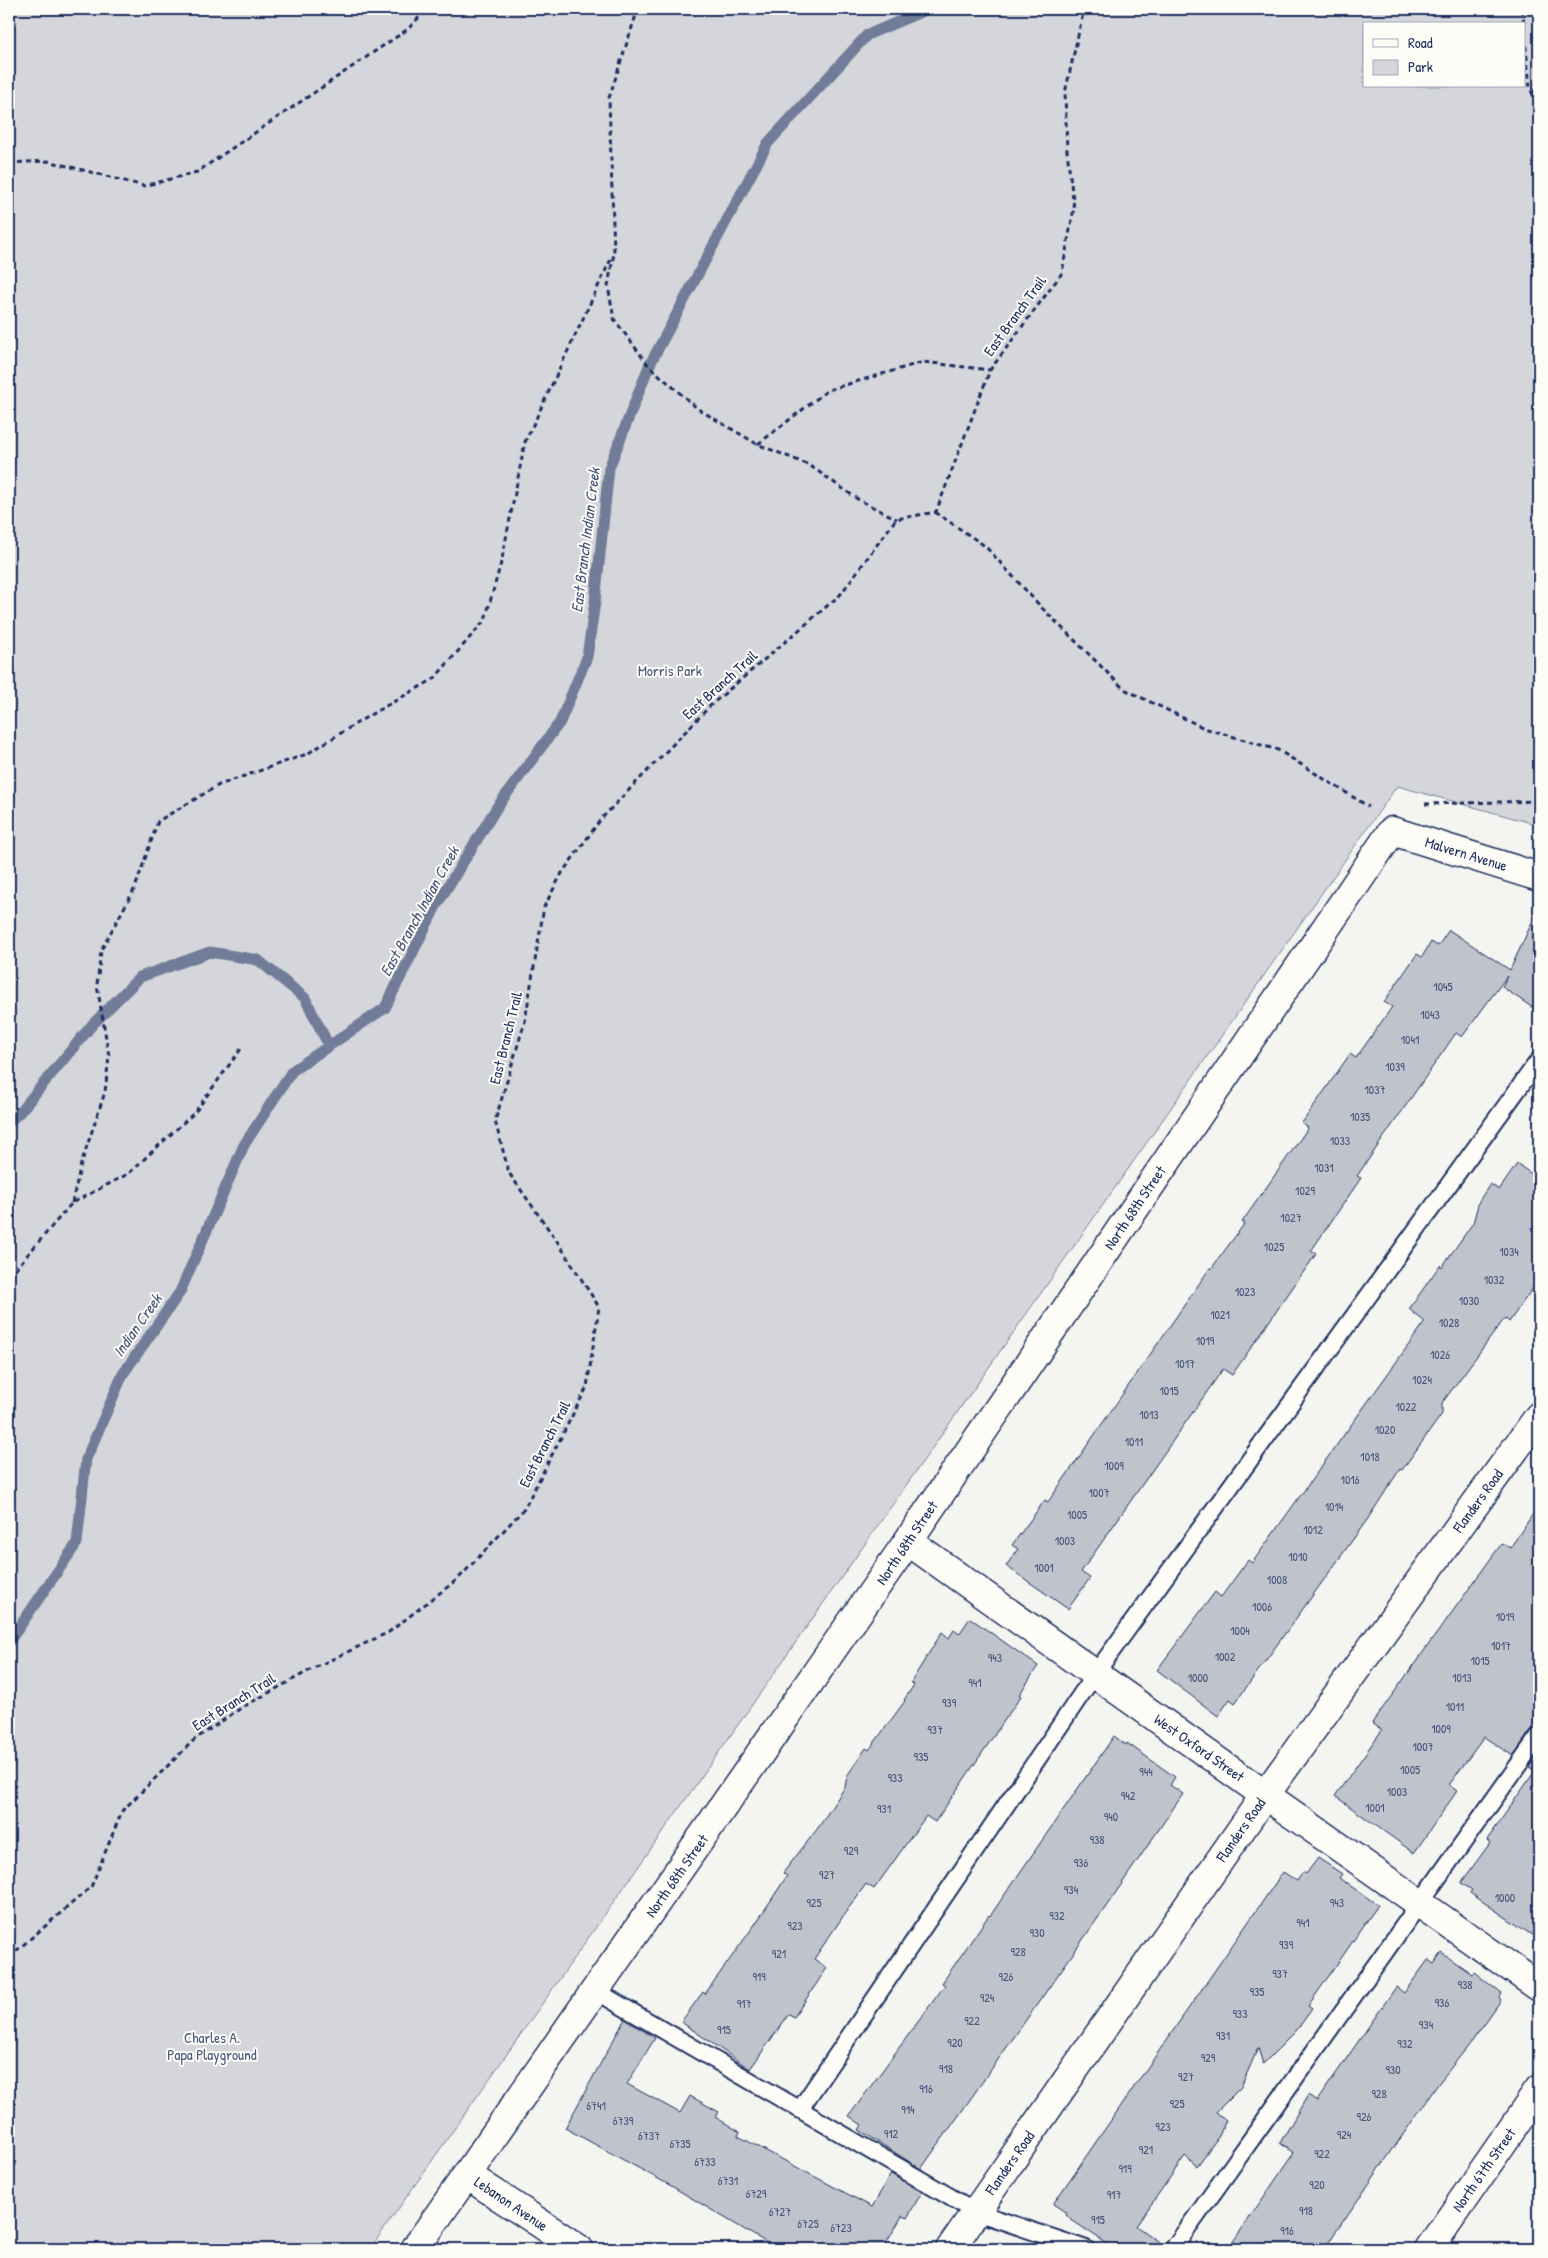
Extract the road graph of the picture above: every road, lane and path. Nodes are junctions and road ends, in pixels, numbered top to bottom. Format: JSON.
{"nodes":[{"id":1,"x":427,"y":9,"type":"edge"},
{"id":2,"x":640,"y":9,"type":"edge"},
{"id":3,"x":1084,"y":9,"type":"edge"},
{"id":4,"x":1522,"y":9,"type":"edge"},
{"id":5,"x":1524,"y":22,"type":"edge"},
{"id":6,"x":1526,"y":48,"type":"edge"},
{"id":7,"x":1539,"y":108,"type":"edge"},
{"id":8,"x":9,"y":163,"type":"edge"},
{"id":9,"x":614,"y":253,"type":"junction"},
{"id":10,"x":990,"y":370,"type":"junction"},
{"id":11,"x":757,"y":444,"type":"junction"},
{"id":12,"x":936,"y":512,"type":"junction"},
{"id":13,"x":896,"y":519,"type":"junction"},
{"id":14,"x":1539,"y":801,"type":"edge"},
{"id":15,"x":1418,"y":807,"type":"dead end"},
{"id":16,"x":1373,"y":809,"type":"dead end"},
{"id":17,"x":1392,"y":831,"type":"joint"},
{"id":18,"x":1539,"y":877,"type":"edge"},
{"id":19,"x":243,"y":1046,"type":"dead end"},
{"id":20,"x":1539,"y":1060,"type":"edge"},
{"id":21,"x":72,"y":1203,"type":"junction"},
{"id":22,"x":10,"y":1274,"type":"edge"},
{"id":23,"x":9,"y":1286,"type":"edge"},
{"id":24,"x":1539,"y":1416,"type":"edge"},
{"id":25,"x":908,"y":1541,"type":"junction"},
{"id":26,"x":1095,"y":1674,"type":"junction"},
{"id":27,"x":1539,"y":1736,"type":"edge"},
{"id":28,"x":1266,"y":1795,"type":"junction"},
{"id":29,"x":1421,"y":1904,"type":"junction"},
{"id":30,"x":9,"y":1957,"type":"edge"},
{"id":31,"x":1539,"y":1986,"type":"edge"},
{"id":32,"x":596,"y":1991,"type":"junction"},
{"id":33,"x":1539,"y":2090,"type":"edge"},
{"id":34,"x":800,"y":2109,"type":"junction"},
{"id":35,"x":467,"y":2175,"type":"junction"},
{"id":36,"x":976,"y":2212,"type":"junction"},
{"id":37,"x":415,"y":2249,"type":"edge"},
{"id":38,"x":579,"y":2249,"type":"edge"},
{"id":39,"x":950,"y":2249,"type":"edge"},
{"id":40,"x":1086,"y":2249,"type":"edge"},
{"id":41,"x":1173,"y":2249,"type":"edge"},
{"id":42,"x":1429,"y":2249,"type":"edge"}],
"edges":[{"from":1,"to":8,"type":"path"},
{"from":2,"to":9,"type":"path"},
{"from":3,"to":10,"type":"path","name":"East Branch Trail"},
{"from":4,"to":5,"type":"path"},
{"from":6,"to":7,"type":"path"},
{"from":9,"to":11,"type":"path"},
{"from":9,"to":21,"type":"path"},
{"from":10,"to":11,"type":"path"},
{"from":10,"to":12,"type":"path","name":"East Branch Trail"},
{"from":11,"to":13,"type":"path"},
{"from":12,"to":13,"type":"path"},
{"from":12,"to":16,"type":"path"},
{"from":13,"to":30,"type":"path","name":"East Branch Trail"},
{"from":14,"to":15,"type":"path"},
{"from":17,"to":18,"type":"street","name":"Malvern Avenue"},
{"from":17,"to":25,"type":"street","name":"North 68th Street"},
{"from":19,"to":21,"type":"path"},
{"from":20,"to":26,"type":"lane"},
{"from":21,"to":22,"type":"path"},
{"from":22,"to":23,"type":"path"},
{"from":24,"to":28,"type":"street","name":"Flanders Road"},
{"from":25,"to":26,"type":"street","name":"West Oxford Street"},
{"from":25,"to":32,"type":"street","name":"North 68th Street"},
{"from":26,"to":28,"type":"street","name":"West Oxford Street"},
{"from":26,"to":34,"type":"lane"},
{"from":27,"to":29,"type":"lane"},
{"from":28,"to":29,"type":"street","name":"West Oxford Street"},
{"from":28,"to":36,"type":"street","name":"Flanders Road"},
{"from":29,"to":31,"type":"street","name":"West Oxford Street"},
{"from":29,"to":41,"type":"lane"},
{"from":32,"to":34,"type":"lane"},
{"from":32,"to":35,"type":"street","name":"North 68th Street"},
{"from":33,"to":42,"type":"street","name":"North 67th Street"},
{"from":34,"to":36,"type":"lane"},
{"from":35,"to":37,"type":"street","name":"North 68th Street"},
{"from":35,"to":38,"type":"street","name":"Lebanon Avenue"},
{"from":36,"to":39,"type":"street","name":"Flanders Road"},
{"from":36,"to":40,"type":"lane"}]}
